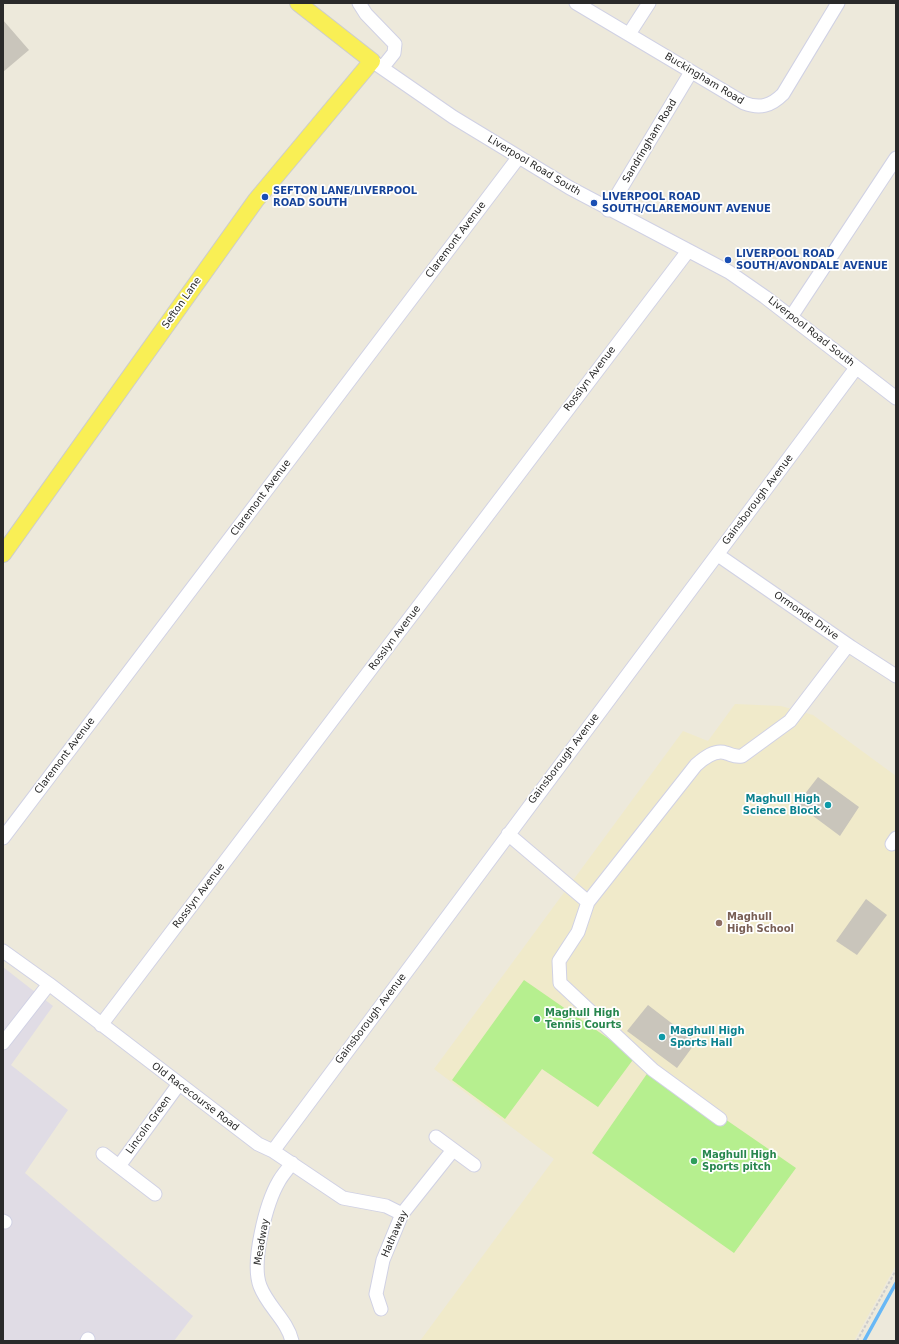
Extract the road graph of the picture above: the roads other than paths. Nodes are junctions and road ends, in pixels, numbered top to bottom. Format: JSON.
{"nodes":[{"id":1,"x":298,"y":3,"type":"edge"},
{"id":2,"x":359,"y":3,"type":"edge"},
{"id":3,"x":576,"y":3,"type":"edge"},
{"id":4,"x":649,"y":3,"type":"edge"},
{"id":5,"x":838,"y":3,"type":"edge"},
{"id":6,"x":629,"y":34,"type":"junction"},
{"id":7,"x":377,"y":64,"type":"junction"},
{"id":8,"x":691,"y":72,"type":"junction"},
{"id":9,"x":518,"y":158,"type":"junction"},
{"id":10,"x":896,"y":158,"type":"edge"},
{"id":11,"x":608,"y":210,"type":"junction"},
{"id":12,"x":688,"y":251,"type":"junction"},
{"id":13,"x":791,"y":317,"type":"junction"},
{"id":14,"x":856,"y":368,"type":"junction"},
{"id":15,"x":895,"y":396,"type":"edge"},
{"id":16,"x":3,"y":554,"type":"edge"},
{"id":17,"x":718,"y":554,"type":"junction"},
{"id":18,"x":848,"y":645,"type":"junction"},
{"id":19,"x":896,"y":676,"type":"edge"},
{"id":20,"x":508,"y":834,"type":"junction"},
{"id":21,"x":3,"y":838,"type":"edge"},
{"id":22,"x":588,"y":902,"type":"junction"},
{"id":23,"x":5,"y":955,"type":"edge"},
{"id":24,"x":49,"y":984,"type":"junction"},
{"id":25,"x":101,"y":1024,"type":"junction"},
{"id":26,"x":3,"y":1043,"type":"edge"},
{"id":27,"x":179,"y":1084,"type":"junction"},
{"id":28,"x":720,"y":1119,"type":"dead end"},
{"id":29,"x":436,"y":1137,"type":"dead end"},
{"id":30,"x":453,"y":1150,"type":"junction"},
{"id":31,"x":273,"y":1151,"type":"junction"},
{"id":32,"x":103,"y":1154,"type":"dead end"},
{"id":33,"x":292,"y":1163,"type":"junction"},
{"id":34,"x":474,"y":1165,"type":"dead end"},
{"id":35,"x":119,"y":1166,"type":"junction"},
{"id":36,"x":155,"y":1194,"type":"dead end"},
{"id":37,"x":402,"y":1214,"type":"junction"},
{"id":38,"x":381,"y":1309,"type":"dead end"},
{"id":39,"x":292,"y":1341,"type":"edge"}],
"edges":[{"from":1,"to":7,"type":"main road","name":"Liverpool Road South"},
{"from":2,"to":7,"type":"street"},
{"from":3,"to":6,"type":"street","name":"Buckingham Road"},
{"from":4,"to":6,"type":"street"},
{"from":5,"to":8,"type":"street","name":"Buckingham Road"},
{"from":6,"to":8,"type":"street","name":"Buckingham Road"},
{"from":7,"to":9,"type":"street","name":"Liverpool Road South"},
{"from":7,"to":16,"type":"main road","name":"Sefton Lane"},
{"from":8,"to":11,"type":"street","name":"Sandringham Road"},
{"from":9,"to":11,"type":"street","name":"Liverpool Road South"},
{"from":9,"to":21,"type":"street","name":"Claremont Avenue"},
{"from":10,"to":13,"type":"street"},
{"from":11,"to":12,"type":"street","name":"Liverpool Road South"},
{"from":12,"to":13,"type":"street","name":"Liverpool Road South"},
{"from":12,"to":25,"type":"street","name":"Rosslyn Avenue"},
{"from":13,"to":14,"type":"street","name":"Liverpool Road South"},
{"from":14,"to":15,"type":"street","name":"Liverpool Road South"},
{"from":14,"to":17,"type":"street","name":"Gainsborough Avenue"},
{"from":17,"to":18,"type":"street","name":"Ormonde Drive"},
{"from":17,"to":20,"type":"street","name":"Gainsborough Avenue"},
{"from":18,"to":19,"type":"street","name":"Ormonde Drive"},
{"from":18,"to":22,"type":"street"},
{"from":20,"to":22,"type":"street"},
{"from":20,"to":31,"type":"street","name":"Gainsborough Avenue"},
{"from":22,"to":28,"type":"street"},
{"from":23,"to":24,"type":"street","name":"Old Racecourse Road"},
{"from":24,"to":25,"type":"street","name":"Old Racecourse Road"},
{"from":24,"to":26,"type":"street"},
{"from":25,"to":27,"type":"street","name":"Old Racecourse Road"},
{"from":27,"to":31,"type":"street","name":"Old Racecourse Road"},
{"from":27,"to":35,"type":"street","name":"Lincoln Green"},
{"from":29,"to":30,"type":"street"},
{"from":30,"to":34,"type":"street"},
{"from":30,"to":37,"type":"street","name":"Hathaway"},
{"from":31,"to":33,"type":"street","name":"Old Racecourse Road"},
{"from":32,"to":35,"type":"street"},
{"from":33,"to":37,"type":"street","name":"Old Racecourse Road"},
{"from":33,"to":39,"type":"street","name":"Meadway"},
{"from":35,"to":36,"type":"street"},
{"from":37,"to":38,"type":"street","name":"Hathaway"}]}
